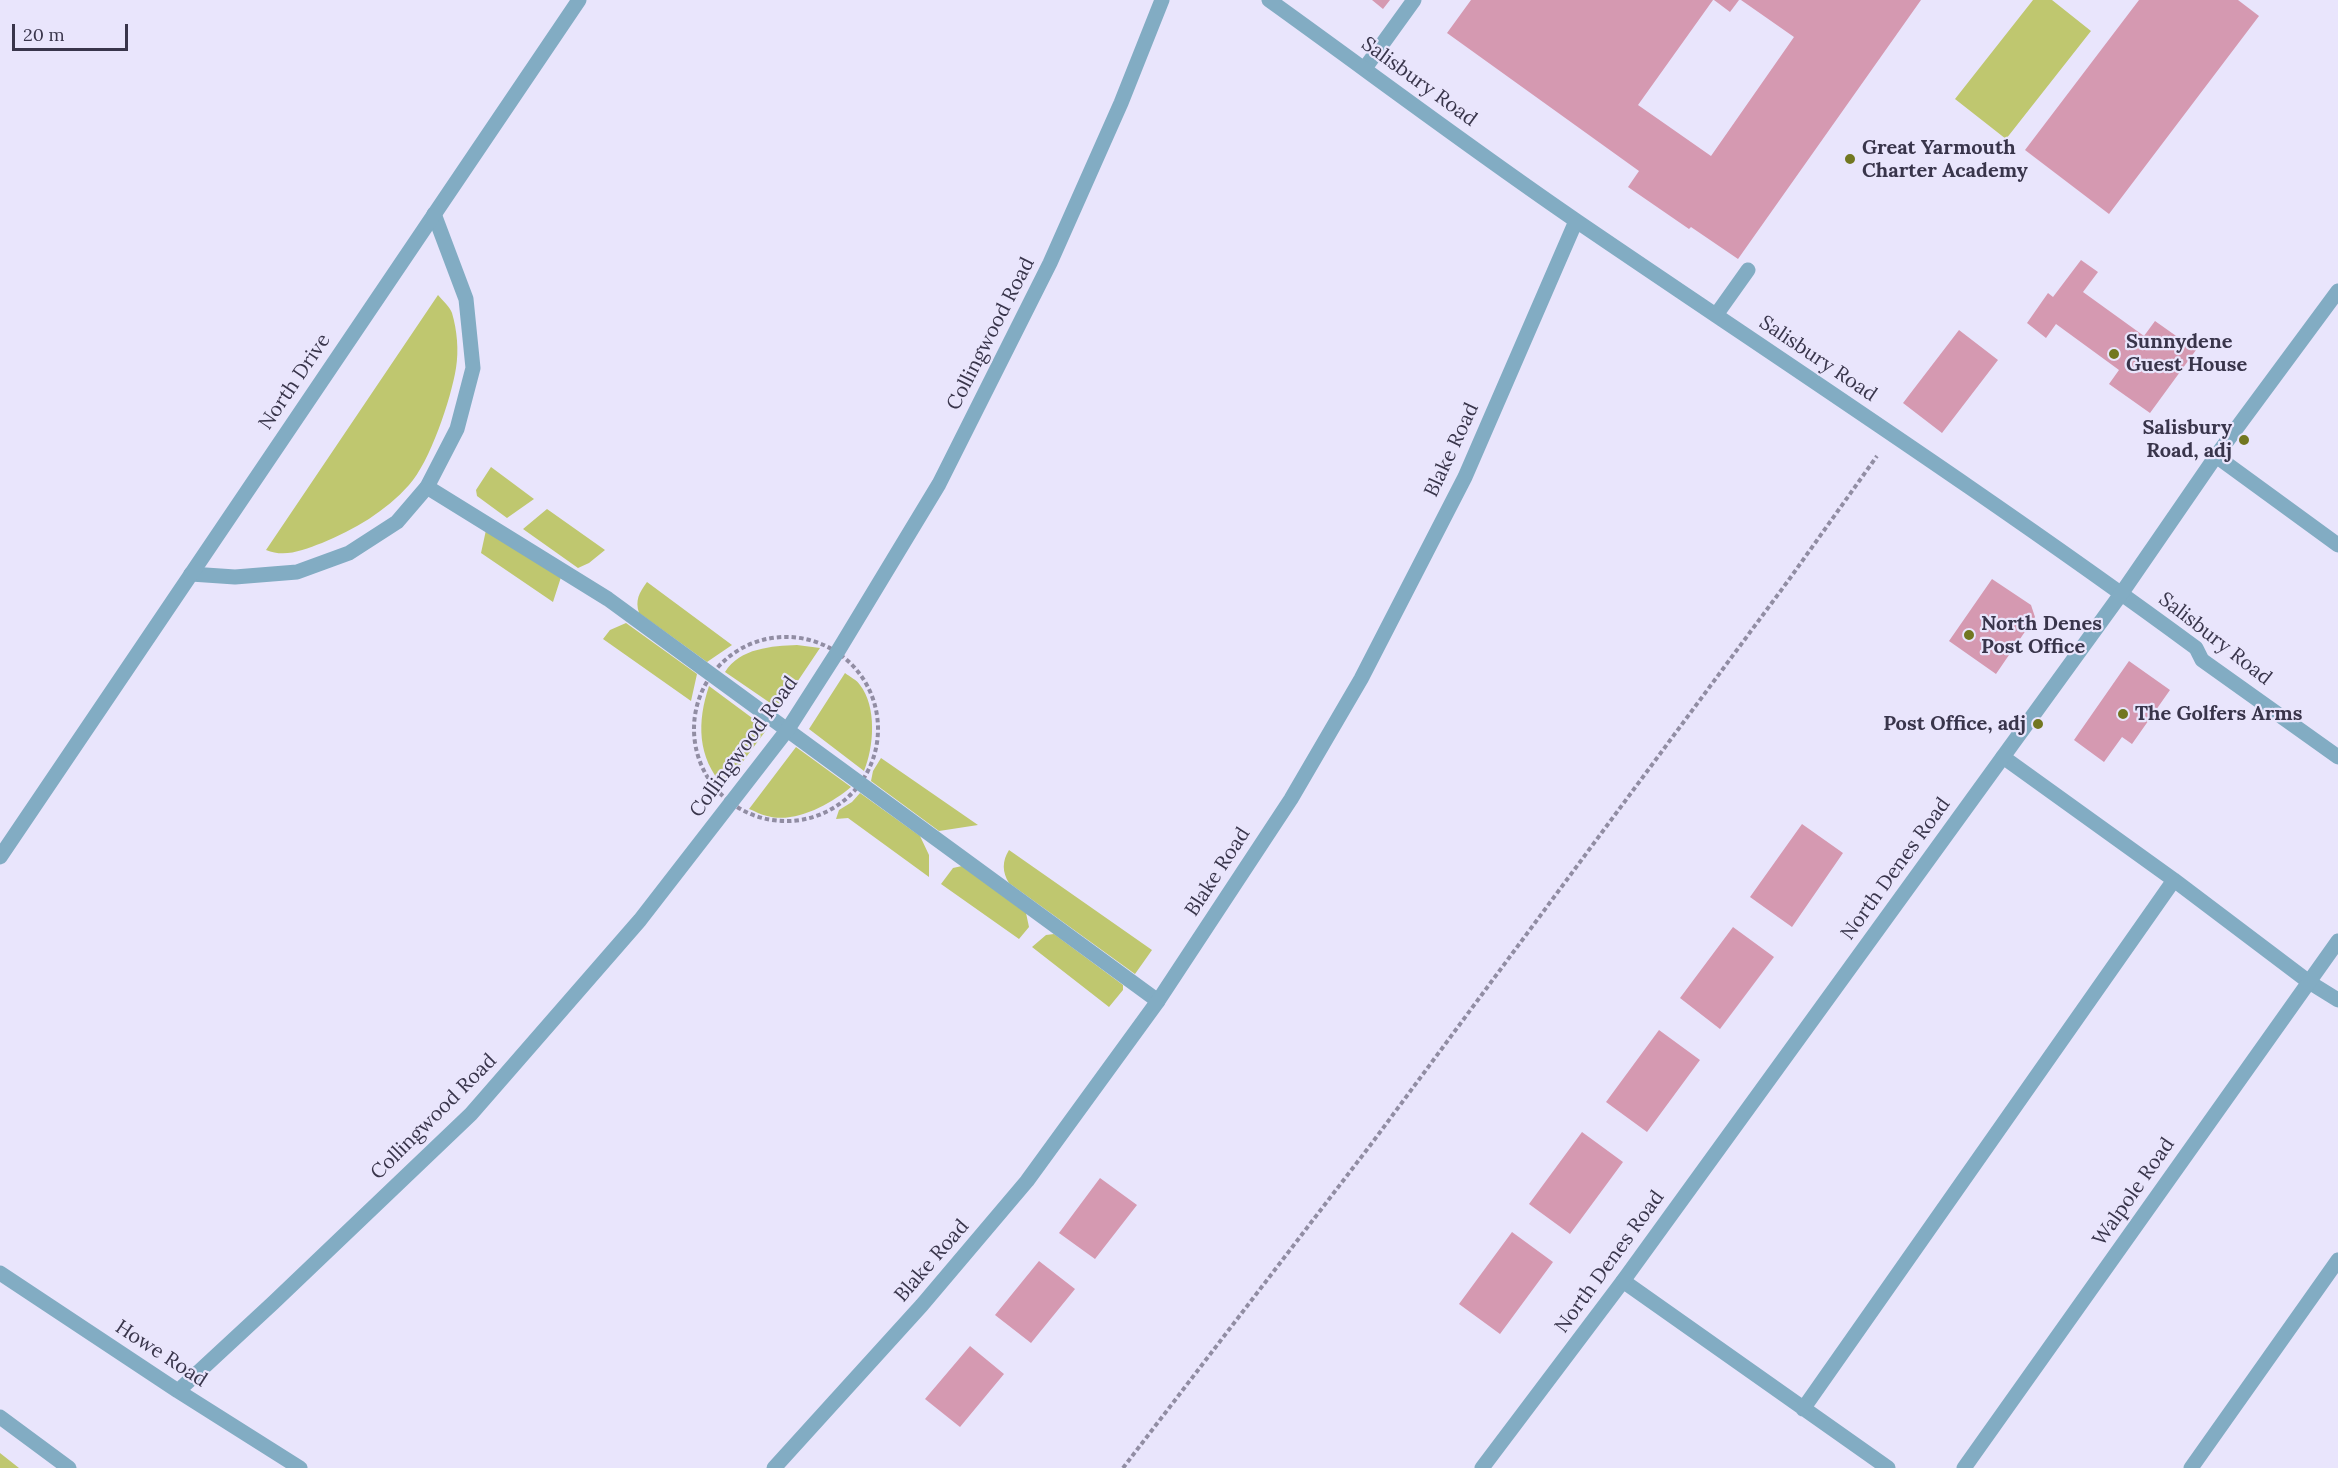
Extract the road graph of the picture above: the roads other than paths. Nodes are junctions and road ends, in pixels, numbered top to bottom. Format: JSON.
{"nodes":[{"id":1,"x":579,"y":0,"type":"edge"},
{"id":2,"x":1161,"y":0,"type":"edge"},
{"id":3,"x":1269,"y":0,"type":"edge"},
{"id":4,"x":1414,"y":0,"type":"edge"},
{"id":5,"x":1365,"y":68,"type":"junction"},
{"id":6,"x":434,"y":214,"type":"junction"},
{"id":7,"x":1576,"y":220,"type":"junction"},
{"id":8,"x":1748,"y":270,"type":"dead end"},
{"id":9,"x":2338,"y":291,"type":"edge"},
{"id":10,"x":1716,"y":315,"type":"junction"},
{"id":11,"x":2216,"y":456,"type":"junction"},
{"id":12,"x":427,"y":487,"type":"junction"},
{"id":13,"x":2338,"y":545,"type":"edge"},
{"id":14,"x":191,"y":574,"type":"junction"},
{"id":15,"x":2121,"y":594,"type":"junction"},
{"id":16,"x":788,"y":729,"type":"junction"},
{"id":17,"x":2003,"y":757,"type":"junction"},
{"id":18,"x":2338,"y":757,"type":"edge"},
{"id":19,"x":0,"y":857,"type":"edge"},
{"id":20,"x":2174,"y":880,"type":"junction"},
{"id":21,"x":2338,"y":941,"type":"edge"},
{"id":22,"x":2309,"y":982,"type":"junction"},
{"id":23,"x":2338,"y":1000,"type":"edge"},
{"id":24,"x":1158,"y":1001,"type":"junction"},
{"id":25,"x":2338,"y":1260,"type":"edge"},
{"id":26,"x":0,"y":1273,"type":"edge"},
{"id":27,"x":1623,"y":1281,"type":"junction"},
{"id":28,"x":178,"y":1391,"type":"junction"},
{"id":29,"x":1803,"y":1409,"type":"junction"},
{"id":30,"x":0,"y":1417,"type":"edge"},
{"id":31,"x":69,"y":1468,"type":"edge"},
{"id":32,"x":300,"y":1468,"type":"edge"},
{"id":33,"x":774,"y":1468,"type":"edge"},
{"id":34,"x":1482,"y":1468,"type":"edge"},
{"id":35,"x":1888,"y":1468,"type":"edge"},
{"id":36,"x":1964,"y":1468,"type":"edge"},
{"id":37,"x":2191,"y":1468,"type":"edge"}],
"edges":[{"from":1,"to":6,"type":"street","name":"North Drive"},
{"from":2,"to":16,"type":"street","name":"Collingwood Road"},
{"from":3,"to":5,"type":"street","name":"Salisbury Road"},
{"from":4,"to":5,"type":"street"},
{"from":5,"to":7,"type":"street","name":"Salisbury Road"},
{"from":6,"to":12,"type":"street"},
{"from":6,"to":14,"type":"street","name":"North Drive"},
{"from":7,"to":10,"type":"street","name":"Salisbury Road"},
{"from":7,"to":24,"type":"street","name":"Blake Road"},
{"from":8,"to":10,"type":"street"},
{"from":9,"to":11,"type":"street","name":"North Denes Road"},
{"from":10,"to":15,"type":"street","name":"Salisbury Road"},
{"from":11,"to":13,"type":"street"},
{"from":11,"to":15,"type":"street","name":"North Denes Road"},
{"from":12,"to":14,"type":"street"},
{"from":12,"to":16,"type":"street"},
{"from":14,"to":19,"type":"street","name":"North Drive"},
{"from":15,"to":17,"type":"street","name":"North Denes Road"},
{"from":15,"to":18,"type":"street","name":"Salisbury Road"},
{"from":16,"to":24,"type":"street"},
{"from":16,"to":28,"type":"street","name":"Collingwood Road"},
{"from":17,"to":20,"type":"street"},
{"from":17,"to":27,"type":"street","name":"North Denes Road"},
{"from":20,"to":22,"type":"street"},
{"from":20,"to":29,"type":"street"},
{"from":21,"to":22,"type":"street","name":"Walpole Road"},
{"from":22,"to":23,"type":"street"},
{"from":22,"to":36,"type":"street","name":"Walpole Road"},
{"from":24,"to":33,"type":"street","name":"Blake Road"},
{"from":25,"to":37,"type":"street"},
{"from":26,"to":28,"type":"street","name":"Howe Road"},
{"from":27,"to":29,"type":"street"},
{"from":27,"to":34,"type":"street","name":"North Denes Road"},
{"from":28,"to":32,"type":"street","name":"Howe Road"},
{"from":29,"to":35,"type":"street"},
{"from":30,"to":31,"type":"street"}]}
